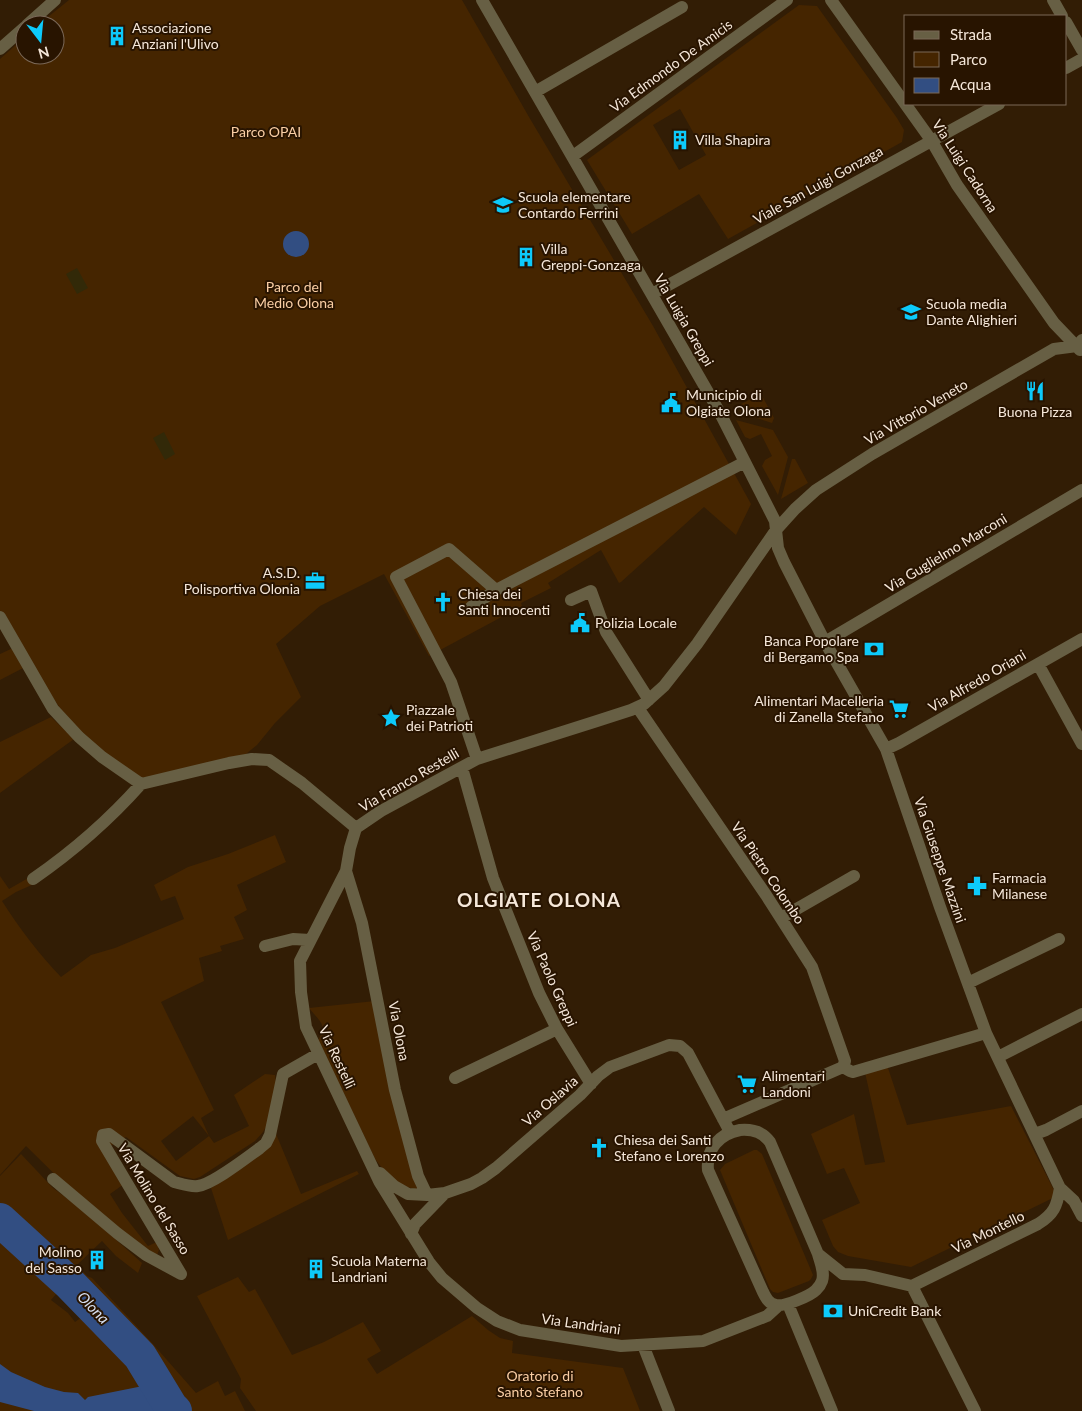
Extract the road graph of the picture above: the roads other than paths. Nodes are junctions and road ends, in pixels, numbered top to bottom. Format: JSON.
{"nodes":[{"id":1,"x":55,"y":0,"type":"edge"},
{"id":2,"x":482,"y":0,"type":"edge"},
{"id":3,"x":787,"y":0,"type":"edge"},
{"id":4,"x":831,"y":0,"type":"edge"},
{"id":5,"x":1052,"y":0,"type":"edge"},
{"id":6,"x":682,"y":7,"type":"dead end"},
{"id":7,"x":38,"y":15,"type":"edge"},
{"id":8,"x":1061,"y":15,"type":"edge"},
{"id":9,"x":1067,"y":24,"type":"edge"},
{"id":10,"x":15,"y":36,"type":"edge"},
{"id":11,"x":0,"y":49,"type":"edge"},
{"id":12,"x":1082,"y":50,"type":"edge"},
{"id":13,"x":1082,"y":59,"type":"edge"},
{"id":14,"x":1067,"y":67,"type":"edge"},
{"id":15,"x":535,"y":92,"type":"junction"},
{"id":16,"x":904,"y":102,"type":"edge"},
{"id":17,"x":906,"y":105,"type":"edge"},
{"id":18,"x":997,"y":105,"type":"edge"},
{"id":19,"x":931,"y":140,"type":"junction"},
{"id":20,"x":573,"y":156,"type":"junction"},
{"id":21,"x":652,"y":294,"type":"junction"},
{"id":22,"x":1080,"y":346,"type":"edge"},
{"id":23,"x":745,"y":462,"type":"junction"},
{"id":24,"x":1082,"y":490,"type":"edge"},
{"id":25,"x":776,"y":530,"type":"junction"},
{"id":26,"x":496,"y":590,"type":"junction"},
{"id":27,"x":571,"y":600,"type":"dead end"},
{"id":28,"x":471,"y":607,"type":"dead end"},
{"id":29,"x":0,"y":617,"type":"edge"},
{"id":30,"x":1082,"y":639,"type":"edge"},
{"id":31,"x":825,"y":642,"type":"junction"},
{"id":32,"x":1038,"y":664,"type":"junction"},
{"id":33,"x":650,"y":700,"type":"junction"},
{"id":34,"x":638,"y":708,"type":"junction"},
{"id":35,"x":1082,"y":744,"type":"edge"},
{"id":36,"x":886,"y":749,"type":"junction"},
{"id":37,"x":477,"y":759,"type":"junction"},
{"id":38,"x":462,"y":768,"type":"junction"},
{"id":39,"x":141,"y":784,"type":"junction"},
{"id":40,"x":356,"y":828,"type":"junction"},
{"id":41,"x":346,"y":871,"type":"junction"},
{"id":42,"x":854,"y":876,"type":"dead end"},
{"id":43,"x":33,"y":879,"type":"dead end"},
{"id":44,"x":781,"y":918,"type":"junction"},
{"id":45,"x":1059,"y":939,"type":"dead end"},
{"id":46,"x":310,"y":940,"type":"junction"},
{"id":47,"x":265,"y":946,"type":"dead end"},
{"id":48,"x":968,"y":983,"type":"junction"},
{"id":49,"x":1082,"y":1014,"type":"edge"},
{"id":50,"x":557,"y":1029,"type":"junction"},
{"id":51,"x":986,"y":1033,"type":"junction"},
{"id":52,"x":318,"y":1054,"type":"junction"},
{"id":53,"x":998,"y":1057,"type":"junction"},
{"id":54,"x":843,"y":1067,"type":"junction"},
{"id":55,"x":455,"y":1078,"type":"dead end"},
{"id":56,"x":591,"y":1084,"type":"junction"},
{"id":57,"x":1082,"y":1111,"type":"edge"},
{"id":58,"x":723,"y":1118,"type":"junction"},
{"id":59,"x":730,"y":1132,"type":"junction"},
{"id":60,"x":1035,"y":1134,"type":"junction"},
{"id":61,"x":366,"y":1154,"type":"junction"},
{"id":62,"x":53,"y":1179,"type":"dead end"},
{"id":63,"x":1060,"y":1188,"type":"junction"},
{"id":64,"x":445,"y":1193,"type":"junction"},
{"id":65,"x":427,"y":1195,"type":"junction"},
{"id":66,"x":1082,"y":1216,"type":"edge"},
{"id":67,"x":411,"y":1234,"type":"junction"},
{"id":68,"x":818,"y":1254,"type":"junction"},
{"id":69,"x":843,"y":1274,"type":"junction"},
{"id":70,"x":820,"y":1285,"type":"junction"},
{"id":71,"x":912,"y":1286,"type":"junction"},
{"id":72,"x":783,"y":1305,"type":"junction"},
{"id":73,"x":643,"y":1346,"type":"junction"},
{"id":74,"x":668,"y":1411,"type":"edge"},
{"id":75,"x":832,"y":1411,"type":"edge"},
{"id":76,"x":976,"y":1411,"type":"edge"}],
"edges":[{"from":1,"to":7,"type":"street"},
{"from":2,"to":15,"type":"street","name":"Via Luigia Greppi"},
{"from":3,"to":20,"type":"street","name":"Via Edmondo De Amicis"},
{"from":4,"to":16,"type":"street","name":"Via Luigi Cadorna"},
{"from":5,"to":8,"type":"street"},
{"from":6,"to":15,"type":"street"},
{"from":9,"to":12,"type":"street"},
{"from":10,"to":11,"type":"street"},
{"from":13,"to":14,"type":"street"},
{"from":15,"to":20,"type":"street","name":"Via Luigia Greppi"},
{"from":17,"to":19,"type":"street","name":"Via Luigi Cadorna"},
{"from":18,"to":19,"type":"street","name":"Viale San Luigi Gonzaga"},
{"from":19,"to":21,"type":"street","name":"Viale San Luigi Gonzaga"},
{"from":19,"to":22,"type":"street","name":"Via Luigi Cadorna"},
{"from":20,"to":21,"type":"street","name":"Via Luigia Greppi"},
{"from":21,"to":23,"type":"street","name":"Via Luigia Greppi"},
{"from":22,"to":25,"type":"street","name":"Via Vittorio Veneto"},
{"from":23,"to":25,"type":"street","name":"Via Luigia Greppi"},
{"from":23,"to":26,"type":"street"},
{"from":24,"to":31,"type":"street","name":"Via Guglielmo Marconi"},
{"from":25,"to":31,"type":"street","name":"Via Giuseppe Mazzini"},
{"from":25,"to":33,"type":"street","name":"Via Vittorio Veneto"},
{"from":26,"to":28,"type":"street"},
{"from":26,"to":37,"type":"street"},
{"from":27,"to":33,"type":"street"},
{"from":29,"to":39,"type":"street"},
{"from":30,"to":32,"type":"street","name":"Via Alfredo Oriani"},
{"from":31,"to":36,"type":"street","name":"Via Giuseppe Mazzini"},
{"from":32,"to":35,"type":"street"},
{"from":32,"to":36,"type":"street","name":"Via Alfredo Oriani"},
{"from":33,"to":34,"type":"street","name":"Via Franco Restelli"},
{"from":34,"to":37,"type":"street","name":"Via Franco Restelli"},
{"from":34,"to":44,"type":"street","name":"Via Pietro Colombo"},
{"from":36,"to":48,"type":"street","name":"Via Giuseppe Mazzini"},
{"from":37,"to":38,"type":"street","name":"Via Franco Restelli"},
{"from":38,"to":40,"type":"street","name":"Via Franco Restelli"},
{"from":38,"to":50,"type":"street","name":"Via Paolo Greppi"},
{"from":39,"to":40,"type":"street"},
{"from":39,"to":43,"type":"street"},
{"from":40,"to":41,"type":"street","name":"Via Restelli"},
{"from":41,"to":46,"type":"street","name":"Via Restelli"},
{"from":41,"to":65,"type":"street","name":"Via Olona"},
{"from":42,"to":44,"type":"street"},
{"from":44,"to":54,"type":"street","name":"Via Pietro Colombo"},
{"from":45,"to":48,"type":"street"},
{"from":46,"to":47,"type":"street"},
{"from":46,"to":52,"type":"street","name":"Via Restelli"},
{"from":48,"to":51,"type":"street","name":"Via Giuseppe Mazzini"},
{"from":49,"to":53,"type":"street"},
{"from":50,"to":55,"type":"street"},
{"from":50,"to":56,"type":"street","name":"Via Paolo Greppi"},
{"from":51,"to":53,"type":"street","name":"Via Giuseppe Mazzini"},
{"from":51,"to":54,"type":"street"},
{"from":52,"to":61,"type":"street","name":"Via Restelli"},
{"from":52,"to":62,"type":"street","name":"Via Molino del Sasso"},
{"from":53,"to":60,"type":"street","name":"Via Giuseppe Mazzini"},
{"from":54,"to":58,"type":"street"},
{"from":56,"to":58,"type":"street","name":"Via Oslavia"},
{"from":56,"to":64,"type":"street","name":"Via Oslavia"},
{"from":57,"to":60,"type":"street"},
{"from":58,"to":59,"type":"street"},
{"from":59,"to":68,"type":"street"},
{"from":59,"to":72,"type":"street"},
{"from":60,"to":63,"type":"street","name":"Via Giuseppe Mazzini"},
{"from":61,"to":65,"type":"street","name":"Via Oslavia"},
{"from":61,"to":67,"type":"street","name":"Via Restelli"},
{"from":63,"to":66,"type":"street","name":"Via Giuseppe Mazzini"},
{"from":63,"to":71,"type":"street","name":"Via Montello"},
{"from":64,"to":65,"type":"street","name":"Via Oslavia"},
{"from":64,"to":67,"type":"street","name":"Via Oslavia"},
{"from":67,"to":73,"type":"street","name":"Via Landriani"},
{"from":68,"to":69,"type":"street"},
{"from":68,"to":70,"type":"street"},
{"from":69,"to":70,"type":"street","name":"Via Landriani"},
{"from":69,"to":71,"type":"street"},
{"from":70,"to":72,"type":"street","name":"Via Landriani"},
{"from":71,"to":76,"type":"street"},
{"from":72,"to":73,"type":"street","name":"Via Landriani"},
{"from":72,"to":75,"type":"street"},
{"from":73,"to":74,"type":"street"}]}
